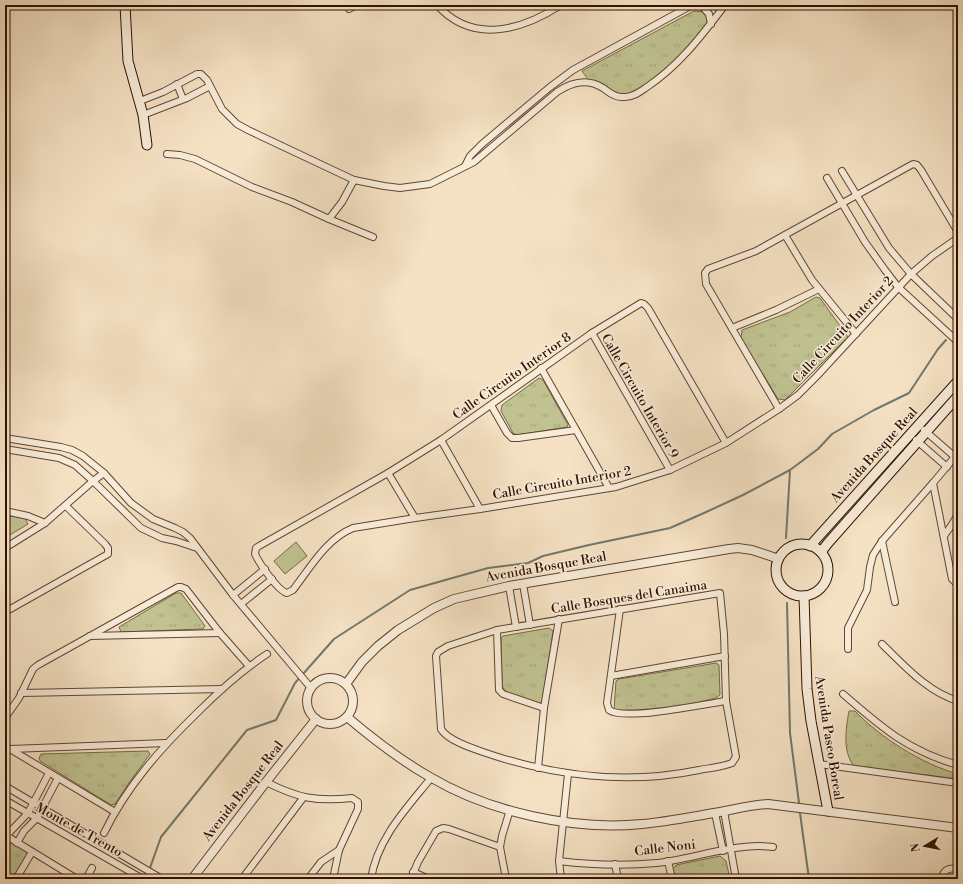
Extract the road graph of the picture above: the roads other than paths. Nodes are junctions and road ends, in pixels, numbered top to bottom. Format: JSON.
{"nodes":[{"id":1,"x":125,"y":5,"type":"edge"},
{"id":2,"x":357,"y":5,"type":"edge"},
{"id":3,"x":437,"y":5,"type":"edge"},
{"id":4,"x":561,"y":5,"type":"edge"},
{"id":5,"x":692,"y":5,"type":"edge"},
{"id":6,"x":701,"y":5,"type":"edge"},
{"id":7,"x":725,"y":5,"type":"edge"},
{"id":8,"x":349,"y":9,"type":"dead end"},
{"id":9,"x":710,"y":24,"type":"junction"},
{"id":10,"x":177,"y":84,"type":"junction"},
{"id":11,"x":210,"y":86,"type":"junction"},
{"id":12,"x":183,"y":99,"type":"junction"},
{"id":13,"x":140,"y":101,"type":"junction"},
{"id":14,"x":143,"y":115,"type":"junction"},
{"id":15,"x":147,"y":145,"type":"dead end"},
{"id":16,"x":166,"y":154,"type":"dead end"},
{"id":17,"x":465,"y":166,"type":"junction"},
{"id":18,"x":842,"y":171,"type":"dead end"},
{"id":19,"x":827,"y":178,"type":"dead end"},
{"id":20,"x":354,"y":180,"type":"junction"},
{"id":21,"x":856,"y":195,"type":"junction"},
{"id":22,"x":842,"y":204,"type":"junction"},
{"id":23,"x":329,"y":219,"type":"junction"},
{"id":24,"x":958,"y":232,"type":"edge"},
{"id":25,"x":785,"y":235,"type":"junction"},
{"id":26,"x":373,"y":237,"type":"dead end"},
{"id":27,"x":958,"y":238,"type":"edge"},
{"id":28,"x":911,"y":274,"type":"junction"},
{"id":29,"x":898,"y":287,"type":"junction"},
{"id":30,"x":819,"y":289,"type":"junction"},
{"id":31,"x":958,"y":319,"type":"edge"},
{"id":32,"x":732,"y":328,"type":"junction"},
{"id":33,"x":592,"y":333,"type":"junction"},
{"id":34,"x":856,"y":334,"type":"junction"},
{"id":35,"x":958,"y":342,"type":"edge"},
{"id":36,"x":542,"y":368,"type":"junction"},
{"id":37,"x":958,"y":380,"type":"edge"},
{"id":38,"x":958,"y":396,"type":"edge"},
{"id":39,"x":491,"y":404,"type":"junction"},
{"id":40,"x":779,"y":409,"type":"junction"},
{"id":41,"x":918,"y":425,"type":"junction"},
{"id":42,"x":576,"y":430,"type":"junction"},
{"id":43,"x":926,"y":432,"type":"junction"},
{"id":44,"x":910,"y":434,"type":"junction"},
{"id":45,"x":5,"y":438,"type":"edge"},
{"id":46,"x":441,"y":440,"type":"junction"},
{"id":47,"x":918,"y":441,"type":"junction"},
{"id":48,"x":726,"y":443,"type":"junction"},
{"id":49,"x":5,"y":449,"type":"edge"},
{"id":50,"x":956,"y":455,"type":"edge"},
{"id":51,"x":946,"y":467,"type":"junction"},
{"id":52,"x":670,"y":470,"type":"junction"},
{"id":53,"x":104,"y":473,"type":"junction"},
{"id":54,"x":388,"y":473,"type":"junction"},
{"id":55,"x":93,"y":481,"type":"junction"},
{"id":56,"x":933,"y":483,"type":"junction"},
{"id":57,"x":609,"y":488,"type":"junction"},
{"id":58,"x":66,"y":506,"type":"junction"},
{"id":59,"x":480,"y":509,"type":"junction"},
{"id":60,"x":5,"y":511,"type":"edge"},
{"id":61,"x":958,"y":514,"type":"edge"},
{"id":62,"x":415,"y":518,"type":"junction"},
{"id":63,"x":45,"y":523,"type":"junction"},
{"id":64,"x":944,"y":536,"type":"junction"},
{"id":65,"x":882,"y":541,"type":"junction"},
{"id":66,"x":810,"y":546,"type":"junction"},
{"id":67,"x":5,"y":548,"type":"edge"},
{"id":68,"x":197,"y":548,"type":"junction"},
{"id":69,"x":255,"y":551,"type":"joint"},
{"id":70,"x":821,"y":552,"type":"junction"},
{"id":71,"x":779,"y":560,"type":"junction"},
{"id":72,"x":265,"y":570,"type":"junction"},
{"id":73,"x":272,"y":579,"type":"junction"},
{"id":74,"x":523,"y":584,"type":"junction"},
{"id":75,"x":957,"y":585,"type":"edge"},
{"id":76,"x":509,"y":586,"type":"junction"},
{"id":77,"x":233,"y":595,"type":"junction"},
{"id":78,"x":804,"y":596,"type":"junction"},
{"id":79,"x":894,"y":602,"type":"dead end"},
{"id":80,"x":241,"y":604,"type":"junction"},
{"id":81,"x":620,"y":609,"type":"junction"},
{"id":82,"x":5,"y":612,"type":"edge"},
{"id":83,"x":559,"y":619,"type":"junction"},
{"id":84,"x":530,"y":625,"type":"junction"},
{"id":85,"x":516,"y":627,"type":"junction"},
{"id":86,"x":497,"y":630,"type":"junction"},
{"id":87,"x":220,"y":633,"type":"junction"},
{"id":88,"x":88,"y":636,"type":"junction"},
{"id":89,"x":882,"y":644,"type":"dead end"},
{"id":90,"x":848,"y":649,"type":"dead end"},
{"id":91,"x":267,"y":654,"type":"dead end"},
{"id":92,"x":725,"y":656,"type":"junction"},
{"id":93,"x":250,"y":666,"type":"junction"},
{"id":94,"x":611,"y":676,"type":"junction"},
{"id":95,"x":346,"y":684,"type":"junction"},
{"id":96,"x":222,"y":688,"type":"junction"},
{"id":97,"x":311,"y":688,"type":"junction"},
{"id":98,"x":21,"y":693,"type":"junction"},
{"id":99,"x":843,"y":694,"type":"dead end"},
{"id":100,"x":726,"y":700,"type":"junction"},
{"id":101,"x":958,"y":701,"type":"edge"},
{"id":102,"x":544,"y":708,"type":"junction"},
{"id":103,"x":347,"y":717,"type":"junction"},
{"id":104,"x":5,"y":718,"type":"edge"},
{"id":105,"x":316,"y":719,"type":"junction"},
{"id":106,"x":166,"y":743,"type":"junction"},
{"id":107,"x":8,"y":748,"type":"edge"},
{"id":108,"x":819,"y":764,"type":"junction"},
{"id":109,"x":958,"y":766,"type":"edge"},
{"id":110,"x":538,"y":768,"type":"junction"},
{"id":111,"x":50,"y":773,"type":"junction"},
{"id":112,"x":568,"y":774,"type":"junction"},
{"id":113,"x":58,"y":778,"type":"junction"},
{"id":114,"x":431,"y":778,"type":"junction"},
{"id":115,"x":266,"y":782,"type":"junction"},
{"id":116,"x":958,"y":783,"type":"edge"},
{"id":117,"x":5,"y":786,"type":"edge"},
{"id":118,"x":303,"y":798,"type":"junction"},
{"id":119,"x":5,"y":800,"type":"edge"},
{"id":120,"x":33,"y":803,"type":"junction"},
{"id":121,"x":42,"y":808,"type":"junction"},
{"id":122,"x":510,"y":810,"type":"junction"},
{"id":123,"x":724,"y":811,"type":"junction"},
{"id":124,"x":828,"y":811,"type":"junction"},
{"id":125,"x":115,"y":812,"type":"junction"},
{"id":126,"x":715,"y":813,"type":"junction"},
{"id":127,"x":28,"y":814,"type":"junction"},
{"id":128,"x":37,"y":818,"type":"junction"},
{"id":129,"x":563,"y":822,"type":"junction"},
{"id":130,"x":958,"y":828,"type":"edge"},
{"id":131,"x":104,"y":833,"type":"dead end"},
{"id":132,"x":6,"y":836,"type":"edge"},
{"id":133,"x":17,"y":842,"type":"junction"},
{"id":134,"x":500,"y":847,"type":"junction"},
{"id":135,"x":773,"y":847,"type":"dead end"},
{"id":136,"x":730,"y":849,"type":"junction"},
{"id":137,"x":339,"y":850,"type":"junction"},
{"id":138,"x":723,"y":851,"type":"junction"},
{"id":139,"x":32,"y":852,"type":"junction"},
{"id":140,"x":559,"y":861,"type":"junction"},
{"id":141,"x":668,"y":861,"type":"junction"},
{"id":142,"x":615,"y":864,"type":"junction"},
{"id":143,"x":92,"y":868,"type":"dead end"},
{"id":144,"x":958,"y":869,"type":"edge"},
{"id":145,"x":413,"y":872,"type":"junction"},
{"id":146,"x":153,"y":876,"type":"edge"},
{"id":147,"x":16,"y":879,"type":"edge"},
{"id":148,"x":77,"y":879,"type":"edge"},
{"id":149,"x":86,"y":879,"type":"edge"},
{"id":150,"x":143,"y":879,"type":"edge"},
{"id":151,"x":162,"y":879,"type":"edge"},
{"id":152,"x":192,"y":879,"type":"edge"},
{"id":153,"x":242,"y":879,"type":"edge"},
{"id":154,"x":308,"y":879,"type":"edge"},
{"id":155,"x":333,"y":879,"type":"edge"},
{"id":156,"x":371,"y":879,"type":"edge"},
{"id":157,"x":411,"y":879,"type":"edge"},
{"id":158,"x":430,"y":879,"type":"edge"},
{"id":159,"x":506,"y":879,"type":"edge"},
{"id":160,"x":561,"y":879,"type":"edge"},
{"id":161,"x":618,"y":879,"type":"edge"},
{"id":162,"x":672,"y":879,"type":"edge"},
{"id":163,"x":736,"y":879,"type":"edge"},
{"id":164,"x":941,"y":879,"type":"edge"}],
"edges":[{"from":1,"to":13,"type":"main road"},
{"from":2,"to":8,"type":"street"},
{"from":3,"to":4,"type":"street"},
{"from":5,"to":17,"type":"street"},
{"from":6,"to":9,"type":"street"},
{"from":7,"to":9,"type":"street"},
{"from":9,"to":17,"type":"street"},
{"from":10,"to":11,"type":"street"},
{"from":10,"to":12,"type":"street"},
{"from":10,"to":13,"type":"street"},
{"from":11,"to":12,"type":"street"},
{"from":11,"to":20,"type":"street"},
{"from":12,"to":14,"type":"street"},
{"from":13,"to":14,"type":"main road"},
{"from":14,"to":15,"type":"main road"},
{"from":16,"to":23,"type":"street"},
{"from":17,"to":20,"type":"street"},
{"from":18,"to":21,"type":"street"},
{"from":19,"to":22,"type":"street"},
{"from":20,"to":23,"type":"street"},
{"from":21,"to":22,"type":"street"},
{"from":21,"to":24,"type":"street"},
{"from":21,"to":28,"type":"street"},
{"from":22,"to":25,"type":"street"},
{"from":22,"to":29,"type":"street"},
{"from":23,"to":26,"type":"street"},
{"from":25,"to":30,"type":"street"},
{"from":25,"to":32,"type":"street"},
{"from":27,"to":28,"type":"street","name":"Calle Circuito Interior 2"},
{"from":28,"to":29,"type":"street","name":"Calle Circuito Interior 2"},
{"from":28,"to":31,"type":"street"},
{"from":29,"to":34,"type":"street","name":"Calle Circuito Interior 2"},
{"from":29,"to":35,"type":"street"},
{"from":30,"to":32,"type":"street"},
{"from":30,"to":34,"type":"street"},
{"from":32,"to":40,"type":"street"},
{"from":33,"to":36,"type":"street","name":"Calle Circuito Interior 8"},
{"from":33,"to":48,"type":"street","name":"Calle Circuito Interior 8"},
{"from":33,"to":52,"type":"street","name":"Calle Circuito Interior 9"},
{"from":34,"to":40,"type":"street","name":"Calle Circuito Interior 2"},
{"from":36,"to":39,"type":"street","name":"Calle Circuito Interior 8"},
{"from":36,"to":42,"type":"street"},
{"from":37,"to":41,"type":"main road","name":"Avenida Bosque Real"},
{"from":38,"to":43,"type":"main road","name":"Avenida Bosque Real"},
{"from":39,"to":42,"type":"street"},
{"from":39,"to":46,"type":"street","name":"Calle Circuito Interior 8"},
{"from":40,"to":48,"type":"street","name":"Calle Circuito Interior 2"},
{"from":41,"to":43,"type":"street"},
{"from":41,"to":44,"type":"main road","name":"Avenida Bosque Real"},
{"from":42,"to":57,"type":"street"},
{"from":43,"to":47,"type":"main road","name":"Avenida Bosque Real"},
{"from":43,"to":50,"type":"street"},
{"from":44,"to":47,"type":"street"},
{"from":44,"to":66,"type":"main road","name":"Avenida Bosque Real"},
{"from":45,"to":53,"type":"street"},
{"from":46,"to":54,"type":"street","name":"Calle Circuito Interior 8"},
{"from":46,"to":59,"type":"street"},
{"from":47,"to":51,"type":"street"},
{"from":47,"to":70,"type":"main road","name":"Avenida Bosque Real"},
{"from":48,"to":52,"type":"street","name":"Calle Circuito Interior 2"},
{"from":49,"to":55,"type":"street"},
{"from":50,"to":51,"type":"street"},
{"from":51,"to":56,"type":"street"},
{"from":52,"to":57,"type":"street","name":"Calle Circuito Interior 2"},
{"from":53,"to":55,"type":"street"},
{"from":53,"to":68,"type":"street"},
{"from":54,"to":62,"type":"street"},
{"from":54,"to":69,"type":"street","name":"Calle Circuito Interior 8"},
{"from":55,"to":58,"type":"street"},
{"from":55,"to":68,"type":"street"},
{"from":56,"to":64,"type":"street"},
{"from":56,"to":65,"type":"street"},
{"from":57,"to":59,"type":"street","name":"Calle Circuito Interior 2"},
{"from":58,"to":63,"type":"street"},
{"from":58,"to":82,"type":"street"},
{"from":59,"to":62,"type":"street","name":"Calle Circuito Interior 2"},
{"from":60,"to":63,"type":"street"},
{"from":61,"to":64,"type":"street"},
{"from":62,"to":73,"type":"street","name":"Calle Circuito Interior 2"},
{"from":63,"to":67,"type":"street"},
{"from":64,"to":75,"type":"street"},
{"from":65,"to":79,"type":"street"},
{"from":65,"to":90,"type":"street"},
{"from":66,"to":70,"type":"main road"},
{"from":66,"to":71,"type":"main road"},
{"from":68,"to":77,"type":"street"},
{"from":69,"to":72,"type":"street","name":"Calle Circuito Interior 2"},
{"from":70,"to":78,"type":"main road"},
{"from":71,"to":74,"type":"street","name":"Avenida Bosque Real"},
{"from":71,"to":78,"type":"main road"},
{"from":72,"to":73,"type":"street","name":"Calle Circuito Interior 2"},
{"from":72,"to":77,"type":"street"},
{"from":73,"to":80,"type":"street"},
{"from":74,"to":76,"type":"street","name":"Avenida Bosque Real"},
{"from":74,"to":84,"type":"street"},
{"from":76,"to":85,"type":"street"},
{"from":76,"to":95,"type":"street","name":"Avenida Bosque Real"},
{"from":77,"to":80,"type":"street"},
{"from":78,"to":108,"type":"main road","name":"Avenida Paseo Boreal"},
{"from":80,"to":97,"type":"street"},
{"from":81,"to":83,"type":"street","name":"Calle Bosques del Canaima"},
{"from":81,"to":92,"type":"street","name":"Calle Bosques del Canaima"},
{"from":81,"to":94,"type":"street"},
{"from":83,"to":84,"type":"street","name":"Calle Bosques del Canaima"},
{"from":83,"to":102,"type":"street"},
{"from":84,"to":85,"type":"street","name":"Calle Bosques del Canaima"},
{"from":85,"to":86,"type":"street","name":"Calle Bosques del Canaima"},
{"from":86,"to":102,"type":"street"},
{"from":86,"to":110,"type":"street","name":"Calle Bosques del Canaima"},
{"from":87,"to":88,"type":"street"},
{"from":87,"to":88,"type":"street"},
{"from":87,"to":93,"type":"street"},
{"from":88,"to":98,"type":"street"},
{"from":89,"to":101,"type":"street"},
{"from":91,"to":93,"type":"street"},
{"from":92,"to":94,"type":"street"},
{"from":92,"to":100,"type":"street","name":"Calle Bosques del Canaima"},
{"from":93,"to":96,"type":"street"},
{"from":94,"to":100,"type":"street"},
{"from":95,"to":97,"type":"street"},
{"from":95,"to":103,"type":"street"},
{"from":96,"to":98,"type":"street"},
{"from":96,"to":106,"type":"street"},
{"from":97,"to":105,"type":"street"},
{"from":98,"to":104,"type":"street"},
{"from":99,"to":109,"type":"street"},
{"from":100,"to":112,"type":"street","name":"Calle Bosques del Canaima"},
{"from":102,"to":110,"type":"street"},
{"from":103,"to":105,"type":"street"},
{"from":103,"to":114,"type":"street"},
{"from":105,"to":115,"type":"street","name":"Avenida Bosque Real"},
{"from":106,"to":107,"type":"street"},
{"from":106,"to":125,"type":"street"},
{"from":107,"to":111,"type":"street"},
{"from":108,"to":116,"type":"street"},
{"from":108,"to":124,"type":"main road","name":"Avenida Paseo Boreal"},
{"from":110,"to":112,"type":"street","name":"Calle Bosques del Canaima"},
{"from":111,"to":113,"type":"street"},
{"from":111,"to":120,"type":"street"},
{"from":112,"to":129,"type":"street"},
{"from":113,"to":121,"type":"street"},
{"from":113,"to":125,"type":"street"},
{"from":114,"to":122,"type":"street"},
{"from":114,"to":156,"type":"street"},
{"from":115,"to":118,"type":"street"},
{"from":115,"to":152,"type":"street","name":"Avenida Bosque Real"},
{"from":117,"to":120,"type":"street","name":"Monte de Trento"},
{"from":118,"to":137,"type":"street"},
{"from":118,"to":153,"type":"street"},
{"from":119,"to":127,"type":"street","name":"Monte de Trento"},
{"from":120,"to":121,"type":"street","name":"Monte de Trento"},
{"from":120,"to":127,"type":"street"},
{"from":121,"to":128,"type":"street"},
{"from":121,"to":146,"type":"street","name":"Monte de Trento"},
{"from":122,"to":129,"type":"street"},
{"from":122,"to":134,"type":"street"},
{"from":123,"to":124,"type":"street"},
{"from":123,"to":126,"type":"street"},
{"from":123,"to":136,"type":"street"},
{"from":124,"to":130,"type":"street"},
{"from":125,"to":131,"type":"street"},
{"from":126,"to":129,"type":"street"},
{"from":126,"to":138,"type":"street"},
{"from":127,"to":128,"type":"street","name":"Monte de Trento"},
{"from":127,"to":132,"type":"street"},
{"from":128,"to":133,"type":"street"},
{"from":128,"to":150,"type":"street","name":"Monte de Trento"},
{"from":129,"to":140,"type":"street"},
{"from":132,"to":133,"type":"street"},
{"from":133,"to":139,"type":"street"},
{"from":134,"to":145,"type":"street"},
{"from":134,"to":159,"type":"street"},
{"from":135,"to":136,"type":"street","name":"Calle Noni"},
{"from":136,"to":138,"type":"street","name":"Calle Noni"},
{"from":136,"to":163,"type":"street"},
{"from":137,"to":154,"type":"street"},
{"from":137,"to":155,"type":"street"},
{"from":138,"to":141,"type":"street","name":"Calle Noni"},
{"from":139,"to":147,"type":"street"},
{"from":139,"to":148,"type":"street"},
{"from":140,"to":142,"type":"street","name":"Calle Noni"},
{"from":140,"to":160,"type":"street"},
{"from":141,"to":142,"type":"street","name":"Calle Noni"},
{"from":141,"to":162,"type":"street"},
{"from":142,"to":161,"type":"street"},
{"from":143,"to":149,"type":"street"},
{"from":144,"to":164,"type":"street"},
{"from":145,"to":157,"type":"street"},
{"from":145,"to":158,"type":"street"},
{"from":146,"to":151,"type":"street","name":"Monte de Trento"}]}
